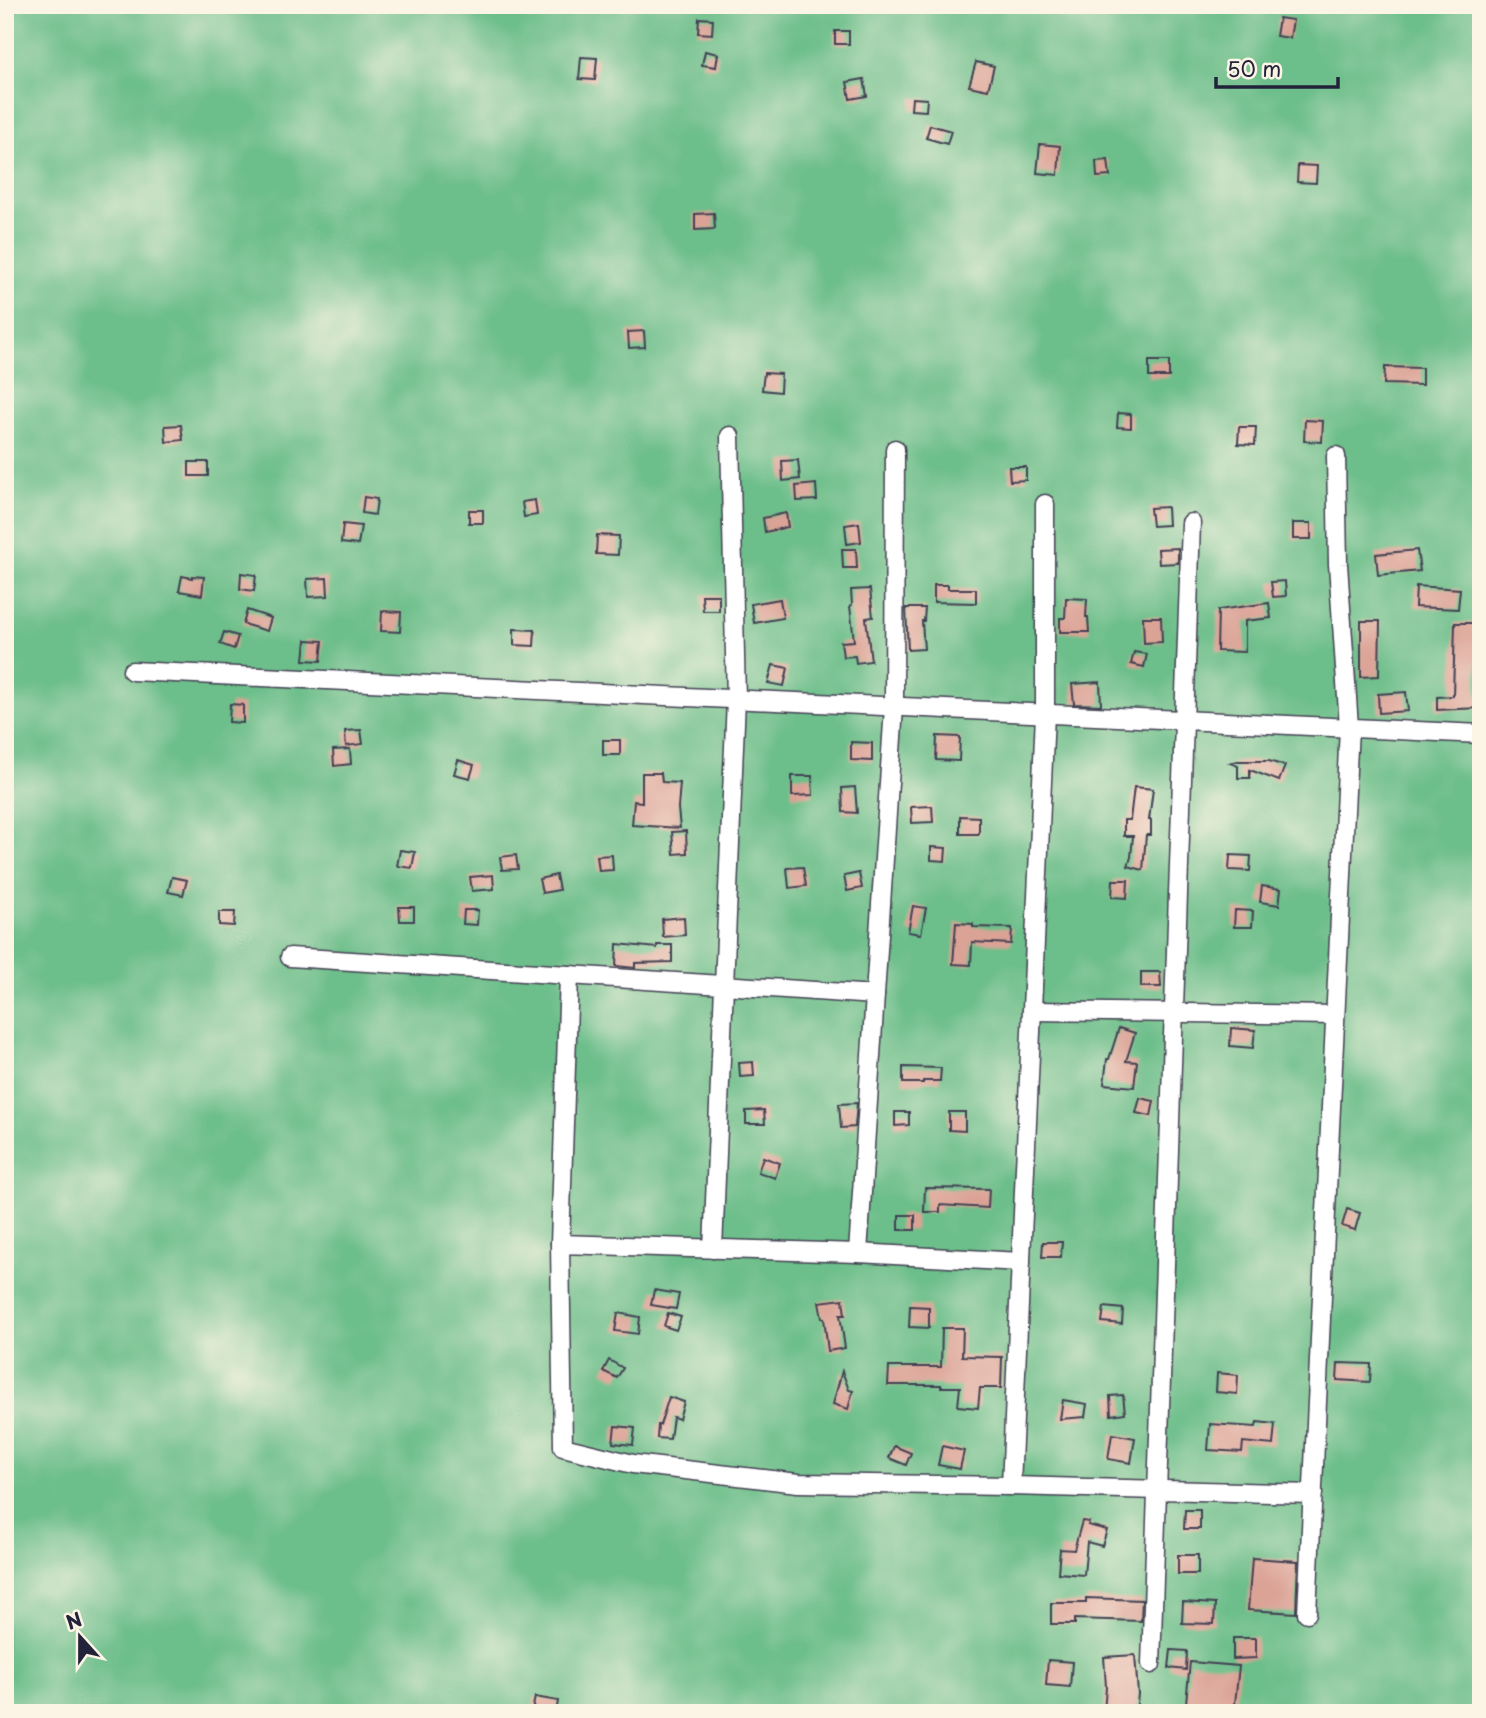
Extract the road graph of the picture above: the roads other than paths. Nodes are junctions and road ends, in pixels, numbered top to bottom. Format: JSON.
{"nodes":[{"id":1,"x":730,"y":436,"type":"dead end"},
{"id":2,"x":895,"y":449,"type":"dead end"},
{"id":3,"x":1336,"y":456,"type":"dead end"},
{"id":4,"x":1045,"y":504,"type":"dead end"},
{"id":5,"x":1191,"y":523,"type":"dead end"},
{"id":6,"x":132,"y":671,"type":"dead end"},
{"id":7,"x":736,"y":699,"type":"junction"},
{"id":8,"x":894,"y":707,"type":"junction"},
{"id":9,"x":1045,"y":713,"type":"junction"},
{"id":10,"x":1185,"y":720,"type":"junction"},
{"id":11,"x":1349,"y":727,"type":"junction"},
{"id":12,"x":1481,"y":734,"type":"edge"},
{"id":13,"x":290,"y":957,"type":"dead end"},
{"id":14,"x":569,"y":975,"type":"junction"},
{"id":15,"x":724,"y":985,"type":"junction"},
{"id":16,"x":875,"y":995,"type":"junction"},
{"id":17,"x":1032,"y":1011,"type":"junction"},
{"id":18,"x":1175,"y":1013,"type":"junction"},
{"id":19,"x":1335,"y":1015,"type":"junction"},
{"id":20,"x":560,"y":1244,"type":"junction"},
{"id":21,"x":713,"y":1249,"type":"junction"},
{"id":22,"x":858,"y":1253,"type":"junction"},
{"id":23,"x":1021,"y":1262,"type":"junction"},
{"id":24,"x":1011,"y":1486,"type":"junction"},
{"id":25,"x":1158,"y":1490,"type":"junction"},
{"id":26,"x":1313,"y":1494,"type":"junction"},
{"id":27,"x":1307,"y":1613,"type":"dead end"},
{"id":28,"x":1152,"y":1664,"type":"dead end"}],
"edges":[{"from":1,"to":7,"type":"street"},
{"from":2,"to":8,"type":"street"},
{"from":3,"to":11,"type":"street"},
{"from":4,"to":9,"type":"street"},
{"from":5,"to":10,"type":"street"},
{"from":6,"to":7,"type":"street"},
{"from":7,"to":8,"type":"street"},
{"from":7,"to":15,"type":"street"},
{"from":8,"to":9,"type":"street"},
{"from":8,"to":16,"type":"street"},
{"from":9,"to":10,"type":"street"},
{"from":9,"to":17,"type":"street"},
{"from":10,"to":11,"type":"street"},
{"from":10,"to":18,"type":"street"},
{"from":11,"to":12,"type":"street"},
{"from":11,"to":19,"type":"street"},
{"from":13,"to":14,"type":"street"},
{"from":14,"to":15,"type":"street"},
{"from":14,"to":20,"type":"street"},
{"from":15,"to":16,"type":"street"},
{"from":15,"to":21,"type":"street"},
{"from":16,"to":22,"type":"street"},
{"from":17,"to":18,"type":"street"},
{"from":17,"to":23,"type":"street"},
{"from":18,"to":19,"type":"street"},
{"from":18,"to":25,"type":"street"},
{"from":19,"to":26,"type":"street"},
{"from":20,"to":21,"type":"street"},
{"from":20,"to":24,"type":"street"},
{"from":21,"to":22,"type":"street"},
{"from":22,"to":23,"type":"street"},
{"from":23,"to":24,"type":"street"},
{"from":24,"to":25,"type":"street"},
{"from":25,"to":26,"type":"street"},
{"from":25,"to":28,"type":"street"},
{"from":26,"to":27,"type":"street"}]}
